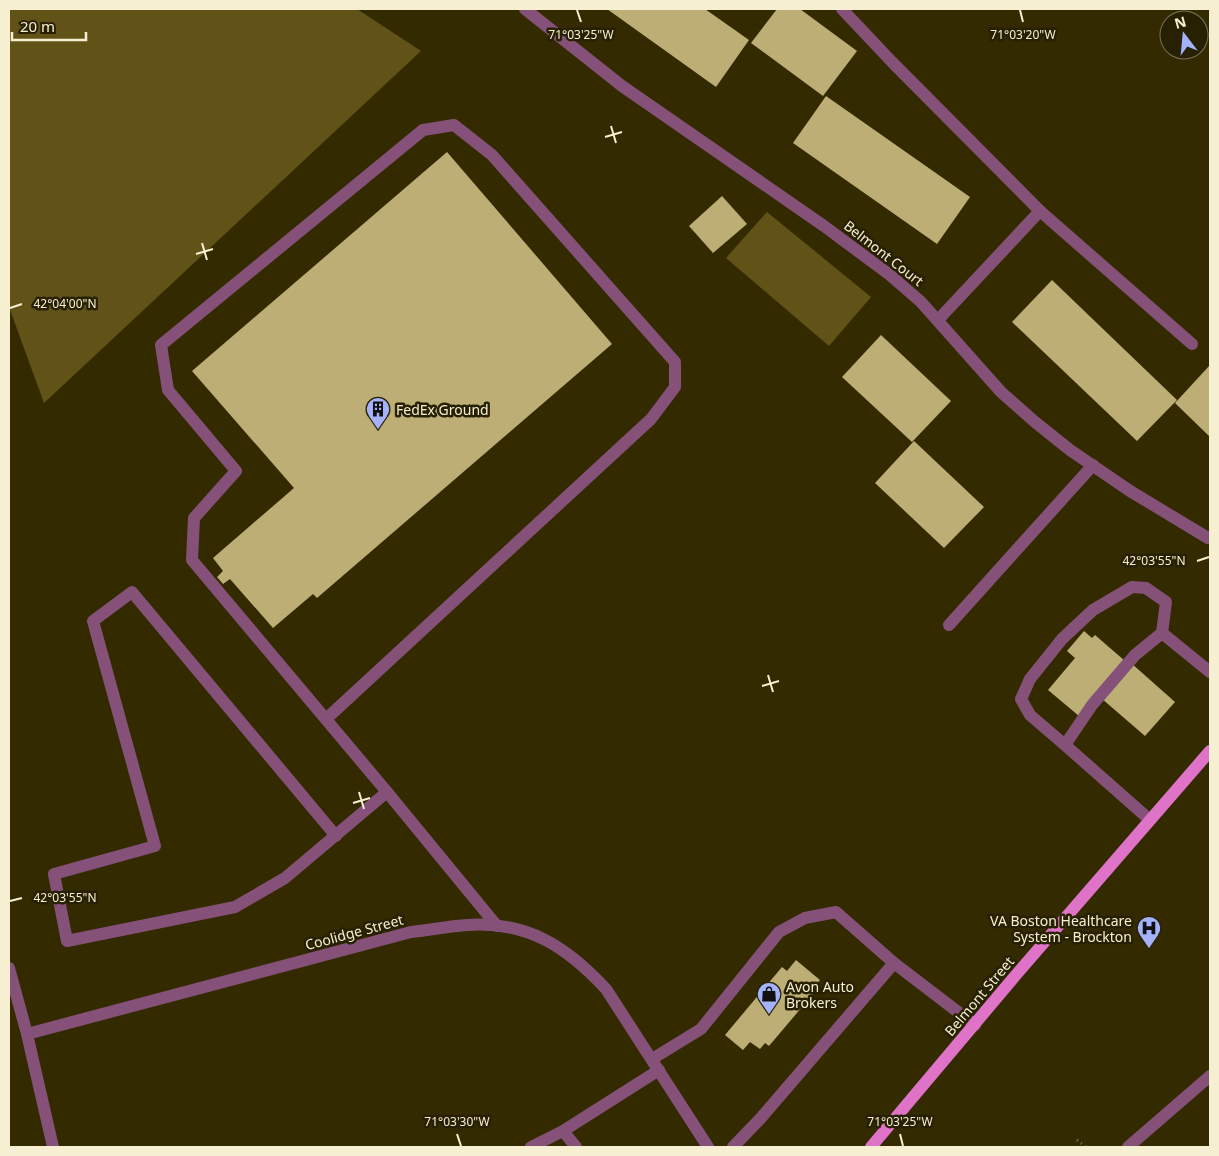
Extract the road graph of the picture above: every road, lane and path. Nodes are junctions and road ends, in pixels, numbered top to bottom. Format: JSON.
{"nodes":[{"id":1,"x":525,"y":9,"type":"edge"},
{"id":2,"x":842,"y":9,"type":"edge"},
{"id":3,"x":1040,"y":211,"type":"junction"},
{"id":4,"x":938,"y":320,"type":"junction"},
{"id":5,"x":1192,"y":344,"type":"dead end"},
{"id":6,"x":1093,"y":465,"type":"junction"},
{"id":7,"x":1209,"y":540,"type":"edge"},
{"id":8,"x":948,"y":625,"type":"dead end"},
{"id":9,"x":1162,"y":633,"type":"junction"},
{"id":10,"x":1210,"y":672,"type":"edge"},
{"id":11,"x":326,"y":719,"type":"junction"},
{"id":12,"x":1065,"y":745,"type":"junction"},
{"id":13,"x":1210,"y":751,"type":"edge"},
{"id":14,"x":386,"y":792,"type":"junction"},
{"id":15,"x":1150,"y":820,"type":"junction"},
{"id":16,"x":336,"y":836,"type":"junction"},
{"id":17,"x":497,"y":926,"type":"junction"},
{"id":18,"x":894,"y":963,"type":"junction"},
{"id":19,"x":9,"y":968,"type":"edge"},
{"id":20,"x":974,"y":1025,"type":"junction"},
{"id":21,"x":27,"y":1034,"type":"junction"},
{"id":22,"x":652,"y":1059,"type":"junction"},
{"id":23,"x":659,"y":1070,"type":"junction"},
{"id":24,"x":1209,"y":1078,"type":"edge"},
{"id":25,"x":563,"y":1132,"type":"junction"},
{"id":26,"x":1077,"y":1140,"type":"dead end"},
{"id":27,"x":52,"y":1147,"type":"edge"},
{"id":28,"x":531,"y":1147,"type":"edge"},
{"id":29,"x":576,"y":1147,"type":"edge"},
{"id":30,"x":708,"y":1147,"type":"edge"},
{"id":31,"x":733,"y":1147,"type":"edge"},
{"id":32,"x":870,"y":1147,"type":"edge"},
{"id":33,"x":1086,"y":1147,"type":"edge"},
{"id":34,"x":1128,"y":1147,"type":"edge"}],
"edges":[{"from":1,"to":4,"type":"lane","name":"Belmont Court"},
{"from":2,"to":3,"type":"lane"},
{"from":3,"to":4,"type":"lane"},
{"from":3,"to":5,"type":"lane"},
{"from":4,"to":6,"type":"lane","name":"Belmont Court"},
{"from":6,"to":7,"type":"lane","name":"Belmont Court"},
{"from":6,"to":8,"type":"lane"},
{"from":9,"to":10,"type":"lane"},
{"from":9,"to":12,"type":"lane"},
{"from":9,"to":12,"type":"lane"},
{"from":11,"to":11,"type":"lane"},
{"from":11,"to":14,"type":"lane"},
{"from":12,"to":15,"type":"lane"},
{"from":13,"to":15,"type":"main road","name":"Belmont Street"},
{"from":14,"to":16,"type":"lane"},
{"from":14,"to":17,"type":"lane"},
{"from":15,"to":20,"type":"main road","name":"Belmont Street"},
{"from":16,"to":16,"type":"lane"},
{"from":17,"to":21,"type":"lane","name":"Coolidge Street"},
{"from":17,"to":22,"type":"lane","name":"Coolidge Street"},
{"from":18,"to":20,"type":"lane"},
{"from":18,"to":22,"type":"lane"},
{"from":18,"to":31,"type":"lane"},
{"from":19,"to":21,"type":"lane"},
{"from":20,"to":32,"type":"main road","name":"Belmont Street"},
{"from":21,"to":27,"type":"lane"},
{"from":22,"to":23,"type":"lane","name":"Coolidge Street"},
{"from":23,"to":25,"type":"lane"},
{"from":23,"to":30,"type":"lane","name":"Coolidge Street"},
{"from":24,"to":34,"type":"lane"},
{"from":25,"to":28,"type":"lane"},
{"from":25,"to":29,"type":"lane"},
{"from":26,"to":33,"type":"path"}]}
